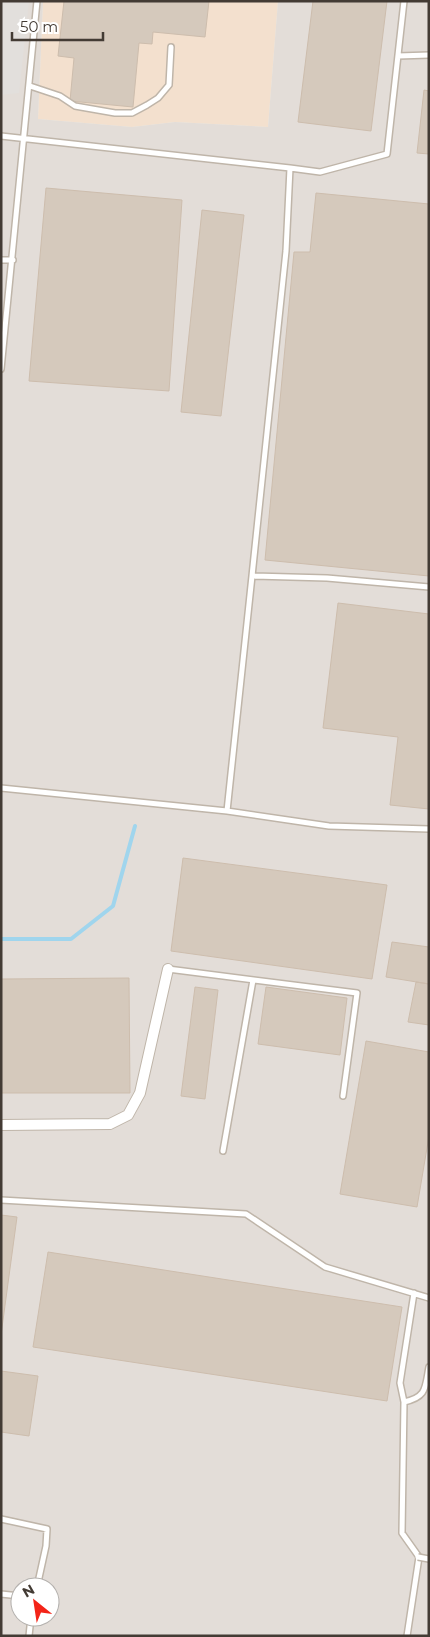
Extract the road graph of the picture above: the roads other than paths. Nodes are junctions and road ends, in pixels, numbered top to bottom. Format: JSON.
{"nodes":[{"id":1,"x":37,"y":1,"type":"edge"},
{"id":2,"x":404,"y":1,"type":"edge"},
{"id":3,"x":171,"y":47,"type":"dead end"},
{"id":4,"x":429,"y":55,"type":"edge"},
{"id":5,"x":398,"y":56,"type":"junction"},
{"id":6,"x":30,"y":86,"type":"junction"},
{"id":7,"x":1,"y":136,"type":"edge"},
{"id":8,"x":24,"y":138,"type":"junction"},
{"id":9,"x":290,"y":168,"type":"junction"},
{"id":10,"x":1,"y":260,"type":"edge"},
{"id":11,"x":13,"y":260,"type":"junction"},
{"id":12,"x":1,"y":369,"type":"edge"},
{"id":13,"x":252,"y":576,"type":"junction"},
{"id":14,"x":429,"y":587,"type":"edge"},
{"id":15,"x":1,"y":788,"type":"edge"},
{"id":16,"x":227,"y":811,"type":"junction"},
{"id":17,"x":429,"y":829,"type":"edge"},
{"id":18,"x":168,"y":969,"type":"joint"},
{"id":19,"x":253,"y":980,"type":"junction"},
{"id":20,"x":344,"y":1096,"type":"dead end"},
{"id":21,"x":1,"y":1125,"type":"edge"},
{"id":22,"x":223,"y":1151,"type":"dead end"},
{"id":23,"x":1,"y":1200,"type":"edge"},
{"id":24,"x":414,"y":1294,"type":"junction"},
{"id":25,"x":429,"y":1298,"type":"edge"},
{"id":26,"x":429,"y":1367,"type":"edge"},
{"id":27,"x":404,"y":1402,"type":"junction"},
{"id":28,"x":1,"y":1519,"type":"edge"},
{"id":29,"x":418,"y":1557,"type":"junction"},
{"id":30,"x":429,"y":1559,"type":"edge"},
{"id":31,"x":39,"y":1577,"type":"edge"},
{"id":32,"x":408,"y":1636,"type":"edge"}],
"edges":[{"from":1,"to":6,"type":"lane"},
{"from":2,"to":5,"type":"lane"},
{"from":3,"to":6,"type":"lane"},
{"from":4,"to":5,"type":"lane"},
{"from":5,"to":9,"type":"lane"},
{"from":6,"to":8,"type":"lane"},
{"from":7,"to":8,"type":"lane"},
{"from":8,"to":9,"type":"lane"},
{"from":8,"to":11,"type":"lane"},
{"from":9,"to":13,"type":"lane"},
{"from":10,"to":11,"type":"lane"},
{"from":11,"to":12,"type":"lane"},
{"from":13,"to":14,"type":"lane"},
{"from":13,"to":16,"type":"lane"},
{"from":15,"to":16,"type":"lane"},
{"from":16,"to":17,"type":"lane"},
{"from":18,"to":19,"type":"lane"},
{"from":18,"to":21,"type":"street"},
{"from":19,"to":20,"type":"lane"},
{"from":19,"to":22,"type":"lane"},
{"from":23,"to":24,"type":"lane"},
{"from":24,"to":25,"type":"lane"},
{"from":24,"to":27,"type":"lane"},
{"from":26,"to":27,"type":"lane"},
{"from":27,"to":29,"type":"lane"},
{"from":28,"to":31,"type":"lane"},
{"from":29,"to":30,"type":"lane","bridge":true},
{"from":29,"to":32,"type":"lane"}]}
